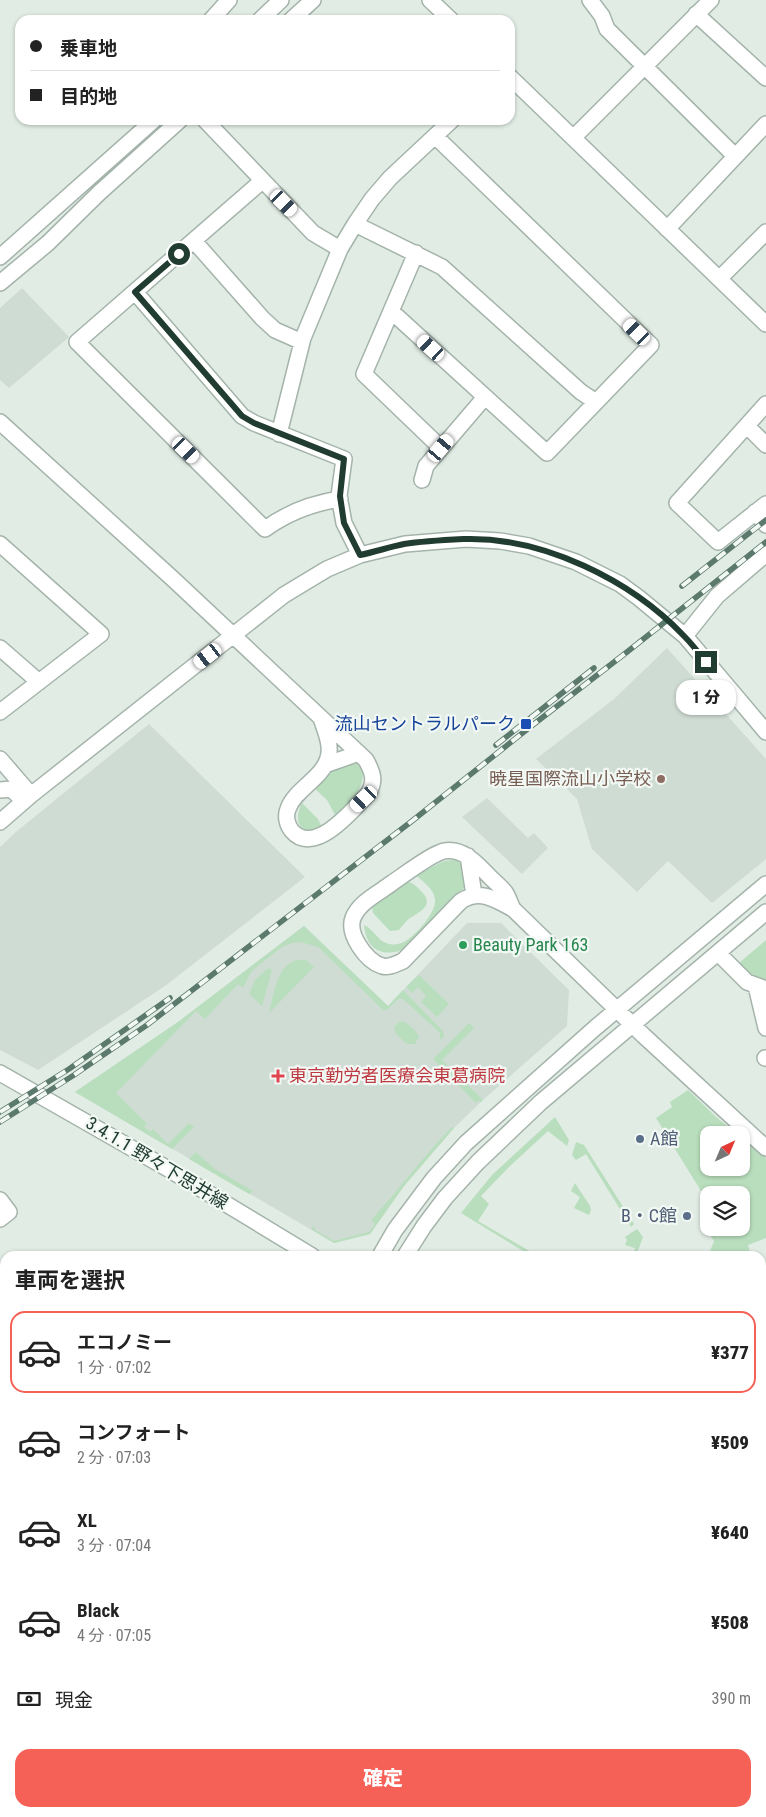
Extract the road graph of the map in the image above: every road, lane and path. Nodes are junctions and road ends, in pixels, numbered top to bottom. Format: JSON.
{"nodes":[{"id":1,"x":229,"y":0,"type":"edge"},
{"id":2,"x":281,"y":0,"type":"edge"},
{"id":3,"x":313,"y":0,"type":"edge"},
{"id":4,"x":430,"y":0,"type":"edge"},
{"id":5,"x":590,"y":0,"type":"edge"},
{"id":6,"x":711,"y":0,"type":"edge"},
{"id":7,"x":696,"y":14,"type":"junction"},
{"id":8,"x":216,"y":15,"type":"edge"},
{"id":9,"x":265,"y":15,"type":"edge"},
{"id":10,"x":296,"y":15,"type":"edge"},
{"id":11,"x":446,"y":15,"type":"edge"},
{"id":12,"x":644,"y":66,"type":"junction"},
{"id":13,"x":766,"y":78,"type":"edge"},
{"id":14,"x":515,"y":82,"type":"edge"},
{"id":15,"x":766,"y":124,"type":"edge"},
{"id":16,"x":148,"y":125,"type":"edge"},
{"id":17,"x":174,"y":125,"type":"edge"},
{"id":18,"x":210,"y":125,"type":"edge"},
{"id":19,"x":447,"y":125,"type":"edge"},
{"id":20,"x":435,"y":136,"type":"junction"},
{"id":21,"x":573,"y":138,"type":"junction"},
{"id":22,"x":735,"y":156,"type":"junction"},
{"id":23,"x":262,"y":181,"type":"junction"},
{"id":24,"x":355,"y":224,"type":"junction"},
{"id":25,"x":667,"y":228,"type":"junction"},
{"id":26,"x":766,"y":232,"type":"edge"},
{"id":27,"x":194,"y":241,"type":"junction"},
{"id":28,"x":340,"y":250,"type":"junction"},
{"id":29,"x":416,"y":253,"type":"junction"},
{"id":30,"x":0,"y":256,"type":"edge"},
{"id":31,"x":720,"y":278,"type":"junction"},
{"id":32,"x":0,"y":283,"type":"edge"},
{"id":33,"x":135,"y":292,"type":"junction"},
{"id":34,"x":392,"y":311,"type":"junction"},
{"id":35,"x":766,"y":324,"type":"edge"},
{"id":36,"x":302,"y":342,"type":"junction"},
{"id":37,"x":484,"y":397,"type":"junction"},
{"id":38,"x":596,"y":402,"type":"junction"},
{"id":39,"x":766,"y":404,"type":"edge"},
{"id":40,"x":0,"y":422,"type":"edge"},
{"id":41,"x":747,"y":426,"type":"junction"},
{"id":42,"x":279,"y":434,"type":"junction"},
{"id":43,"x":766,"y":445,"type":"edge"},
{"id":44,"x":441,"y":448,"type":"junction"},
{"id":45,"x":422,"y":480,"type":"dead end"},
{"id":46,"x":340,"y":500,"type":"junction"},
{"id":47,"x":760,"y":508,"type":"edge"},
{"id":48,"x":766,"y":525,"type":"edge"},
{"id":49,"x":0,"y":544,"type":"edge"},
{"id":50,"x":766,"y":554,"type":"edge"},
{"id":51,"x":360,"y":555,"type":"junction"},
{"id":52,"x":233,"y":636,"type":"junction"},
{"id":53,"x":685,"y":636,"type":"junction"},
{"id":54,"x":0,"y":648,"type":"edge"},
{"id":55,"x":39,"y":682,"type":"junction"},
{"id":56,"x":0,"y":712,"type":"edge"},
{"id":57,"x":321,"y":718,"type":"junction"},
{"id":58,"x":766,"y":732,"type":"edge"},
{"id":59,"x":359,"y":753,"type":"junction"},
{"id":60,"x":0,"y":759,"type":"edge"},
{"id":61,"x":325,"y":765,"type":"junction"},
{"id":62,"x":0,"y":790,"type":"edge"},
{"id":63,"x":27,"y":798,"type":"junction"},
{"id":64,"x":0,"y":822,"type":"edge"},
{"id":65,"x":468,"y":856,"type":"junction"},
{"id":66,"x":766,"y":884,"type":"edge"},
{"id":67,"x":474,"y":895,"type":"junction"},
{"id":68,"x":513,"y":909,"type":"junction"},
{"id":69,"x":766,"y":912,"type":"edge"},
{"id":70,"x":718,"y":953,"type":"junction"},
{"id":71,"x":761,"y":987,"type":"edge"},
{"id":72,"x":617,"y":1010,"type":"junction"},
{"id":73,"x":633,"y":1026,"type":"junction"},
{"id":74,"x":766,"y":1028,"type":"edge"},
{"id":75,"x":0,"y":1073,"type":"edge"},
{"id":76,"x":762,"y":1145,"type":"edge"},
{"id":77,"x":0,"y":1200,"type":"edge"},
{"id":78,"x":0,"y":1219,"type":"edge"},
{"id":79,"x":304,"y":1251,"type":"edge"},
{"id":80,"x":383,"y":1251,"type":"edge"},
{"id":81,"x":408,"y":1251,"type":"edge"}],
"edges":[{"from":1,"to":8,"type":"street"},
{"from":2,"to":9,"type":"street"},
{"from":3,"to":10,"type":"street"},
{"from":4,"to":11,"type":"street"},
{"from":5,"to":12,"type":"street"},
{"from":6,"to":7,"type":"street"},
{"from":7,"to":12,"type":"street"},
{"from":7,"to":13,"type":"street"},
{"from":12,"to":21,"type":"street"},
{"from":12,"to":22,"type":"street"},
{"from":14,"to":21,"type":"street"},
{"from":15,"to":22,"type":"street"},
{"from":16,"to":30,"type":"street"},
{"from":17,"to":32,"type":"street"},
{"from":18,"to":23,"type":"street"},
{"from":19,"to":20,"type":"street"},
{"from":20,"to":24,"type":"street"},
{"from":20,"to":38,"type":"street"},
{"from":21,"to":25,"type":"street"},
{"from":22,"to":25,"type":"street"},
{"from":23,"to":27,"type":"street"},
{"from":23,"to":28,"type":"street"},
{"from":24,"to":28,"type":"street"},
{"from":24,"to":29,"type":"street"},
{"from":25,"to":31,"type":"street"},
{"from":26,"to":31,"type":"street"},
{"from":27,"to":33,"type":"street"},
{"from":27,"to":36,"type":"street"},
{"from":28,"to":36,"type":"street"},
{"from":29,"to":34,"type":"street"},
{"from":29,"to":38,"type":"street"},
{"from":31,"to":35,"type":"street"},
{"from":33,"to":42,"type":"street"},
{"from":33,"to":46,"type":"street"},
{"from":34,"to":37,"type":"street"},
{"from":34,"to":44,"type":"street"},
{"from":36,"to":42,"type":"street"},
{"from":37,"to":38,"type":"street"},
{"from":37,"to":44,"type":"street"},
{"from":39,"to":41,"type":"street"},
{"from":40,"to":52,"type":"street"},
{"from":41,"to":43,"type":"street"},
{"from":41,"to":47,"type":"street"},
{"from":42,"to":46,"type":"street"},
{"from":44,"to":45,"type":"street"},
{"from":46,"to":51,"type":"street"},
{"from":47,"to":48,"type":"street"},
{"from":49,"to":55,"type":"street"},
{"from":50,"to":53,"type":"street"},
{"from":51,"to":52,"type":"street"},
{"from":51,"to":53,"type":"street"},
{"from":52,"to":57,"type":"street"},
{"from":52,"to":63,"type":"street"},
{"from":53,"to":58,"type":"street"},
{"from":54,"to":55,"type":"street"},
{"from":55,"to":56,"type":"street"},
{"from":57,"to":59,"type":"street"},
{"from":57,"to":61,"type":"street"},
{"from":59,"to":61,"type":"street"},
{"from":59,"to":61,"type":"street"},
{"from":60,"to":63,"type":"street"},
{"from":62,"to":63,"type":"street"},
{"from":63,"to":64,"type":"street"},
{"from":65,"to":67,"type":"street"},
{"from":65,"to":67,"type":"street"},
{"from":65,"to":68,"type":"street"},
{"from":66,"to":72,"type":"street"},
{"from":67,"to":68,"type":"street"},
{"from":68,"to":72,"type":"street"},
{"from":69,"to":70,"type":"street"},
{"from":70,"to":71,"type":"street"},
{"from":70,"to":73,"type":"street"},
{"from":71,"to":74,"type":"street"},
{"from":72,"to":73,"type":"street"},
{"from":72,"to":80,"type":"street"},
{"from":73,"to":76,"type":"street"},
{"from":73,"to":81,"type":"street"},
{"from":75,"to":79,"type":"street","name":"3.4.1.1 野々下思井線"},
{"from":77,"to":78,"type":"street"}]}
